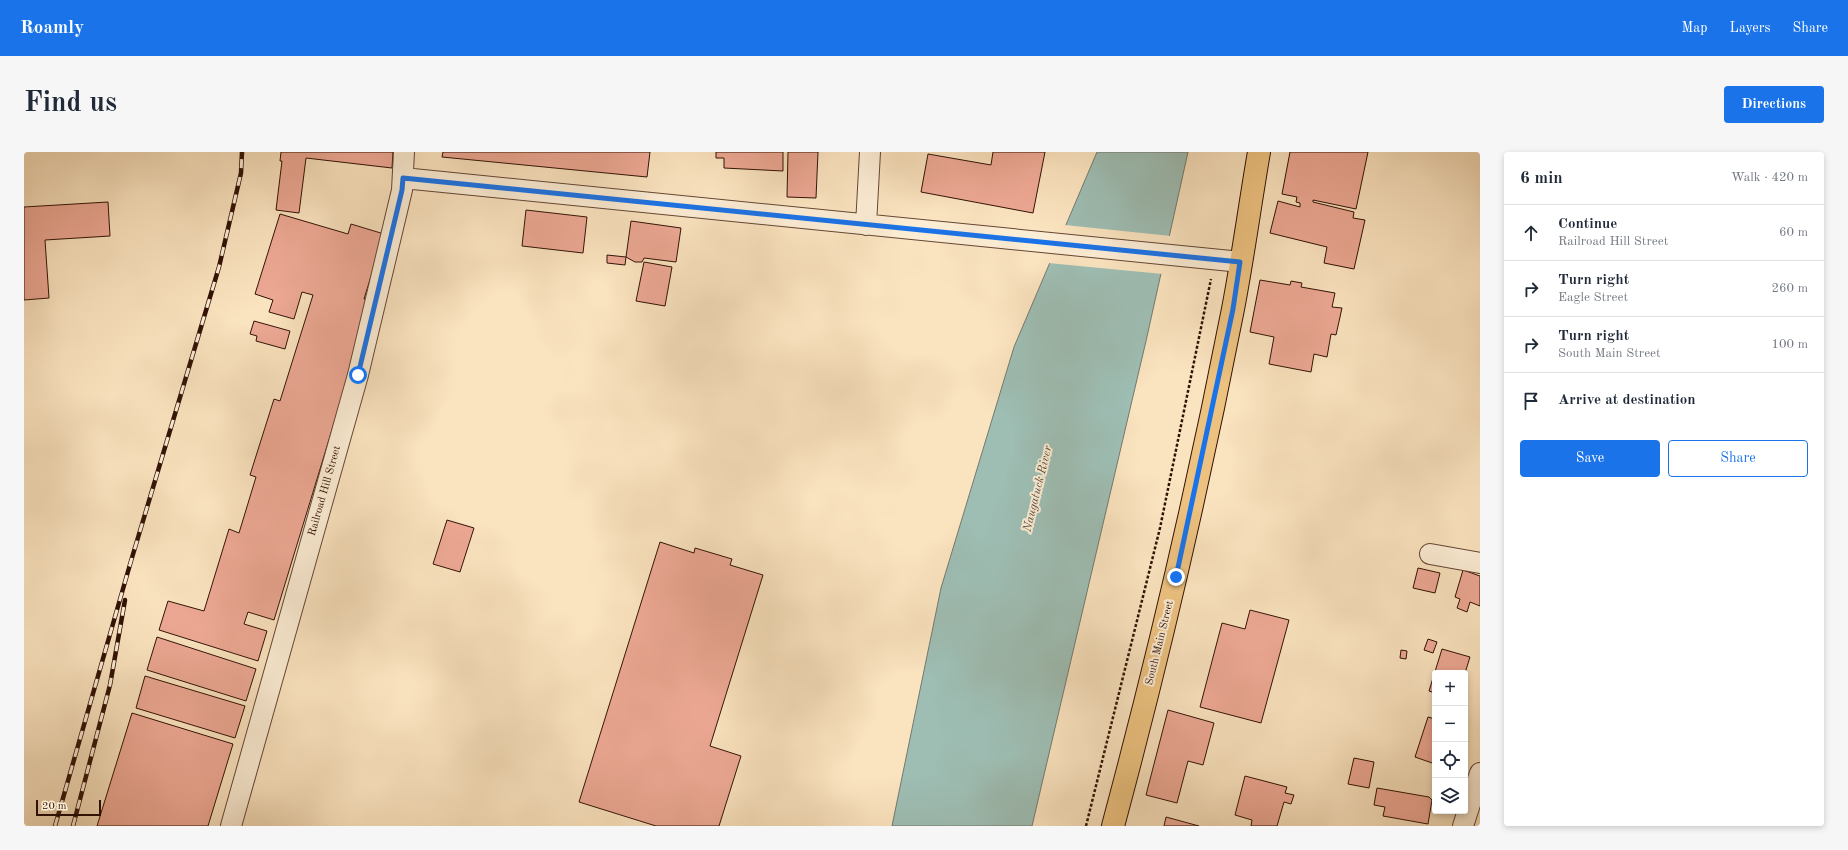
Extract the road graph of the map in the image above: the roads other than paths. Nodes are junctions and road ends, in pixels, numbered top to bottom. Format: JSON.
{"nodes":[{"id":1,"x":404,"y":152,"type":"edge"},
{"id":2,"x":870,"y":152,"type":"edge"},
{"id":3,"x":1259,"y":152,"type":"edge"},
{"id":4,"x":403,"y":178,"type":"junction"},
{"id":5,"x":866,"y":225,"type":"junction"},
{"id":6,"x":1240,"y":262,"type":"junction"},
{"id":7,"x":1430,"y":554,"type":"dead end"},
{"id":8,"x":1480,"y":563,"type":"edge"},
{"id":9,"x":1480,"y":773,"type":"edge"},
{"id":10,"x":231,"y":826,"type":"edge"},
{"id":11,"x":1113,"y":826,"type":"edge"},
{"id":12,"x":1463,"y":826,"type":"edge"}],
"edges":[{"from":1,"to":4,"type":"street","name":"Railroad Hill Street"},
{"from":2,"to":5,"type":"street"},
{"from":3,"to":6,"type":"main road","name":"South Main Street"},
{"from":4,"to":5,"type":"street"},
{"from":4,"to":10,"type":"street","name":"Railroad Hill Street"},
{"from":5,"to":6,"type":"street"},
{"from":6,"to":11,"type":"main road","name":"South Main Street"},
{"from":7,"to":8,"type":"street"},
{"from":9,"to":12,"type":"street"}]}
